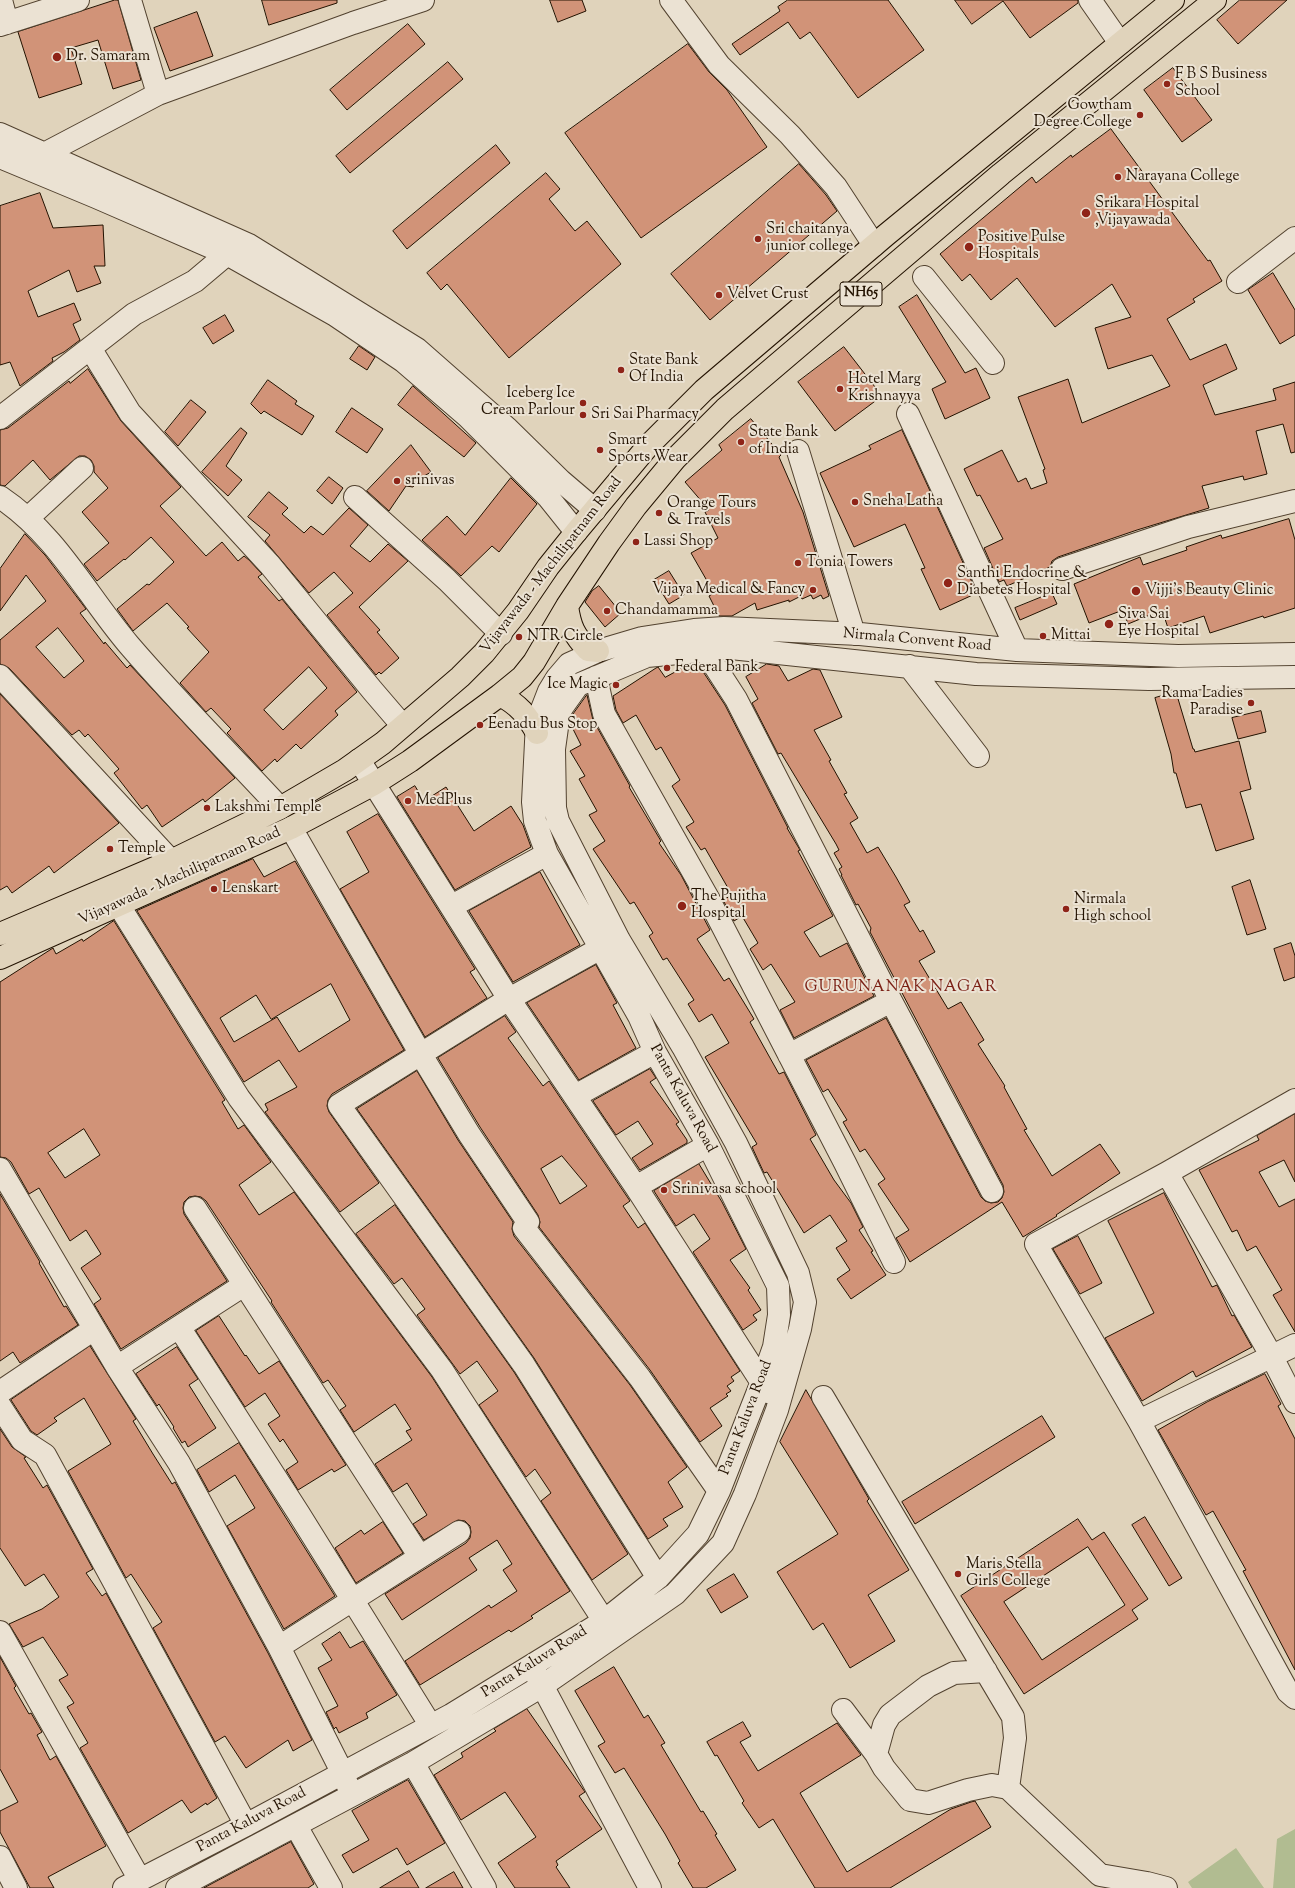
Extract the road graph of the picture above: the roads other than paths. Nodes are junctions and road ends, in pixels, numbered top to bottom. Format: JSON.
{"nodes":[{"id":1,"x":1,"y":0,"type":"edge"},
{"id":2,"x":78,"y":0,"type":"edge"},
{"id":3,"x":130,"y":0,"type":"edge"},
{"id":4,"x":423,"y":0,"type":"edge"},
{"id":5,"x":671,"y":0,"type":"edge"},
{"id":6,"x":1090,"y":0,"type":"edge"},
{"id":7,"x":1173,"y":0,"type":"edge"},
{"id":8,"x":1215,"y":0,"type":"edge"},
{"id":9,"x":4,"y":24,"type":"edge"},
{"id":10,"x":1120,"y":43,"type":"junction"},
{"id":11,"x":158,"y":94,"type":"junction"},
{"id":12,"x":0,"y":134,"type":"edge"},
{"id":13,"x":44,"y":154,"type":"junction"},
{"id":14,"x":0,"y":157,"type":"edge"},
{"id":15,"x":28,"y":169,"type":"junction"},
{"id":16,"x":1295,"y":238,"type":"edge"},
{"id":17,"x":874,"y":246,"type":"junction"},
{"id":18,"x":227,"y":254,"type":"junction"},
{"id":19,"x":924,"y":277,"type":"dead end"},
{"id":20,"x":1238,"y":282,"type":"dead end"},
{"id":21,"x":777,"y":328,"type":"junction"},
{"id":22,"x":90,"y":348,"type":"junction"},
{"id":23,"x":794,"y":351,"type":"junction"},
{"id":24,"x":993,"y":363,"type":"dead end"},
{"id":25,"x":908,"y":414,"type":"dead end"},
{"id":26,"x":0,"y":418,"type":"edge"},
{"id":27,"x":798,"y":451,"type":"dead end"},
{"id":28,"x":82,"y":468,"type":"dead end"},
{"id":29,"x":0,"y":497,"type":"edge"},
{"id":30,"x":354,"y":497,"type":"dead end"},
{"id":31,"x":1295,"y":501,"type":"edge"},
{"id":32,"x":595,"y":510,"type":"junction"},
{"id":33,"x":28,"y":518,"type":"junction"},
{"id":34,"x":576,"y":532,"type":"junction"},
{"id":35,"x":1062,"y":569,"type":"dead end"},
{"id":36,"x":567,"y":606,"type":"junction"},
{"id":37,"x":501,"y":634,"type":"junction"},
{"id":38,"x":854,"y":634,"type":"junction"},
{"id":39,"x":1017,"y":650,"type":"junction"},
{"id":40,"x":598,"y":651,"type":"junction"},
{"id":41,"x":705,"y":651,"type":"junction"},
{"id":42,"x":1295,"y":654,"type":"edge"},
{"id":43,"x":909,"y":666,"type":"junction"},
{"id":44,"x":0,"y":676,"type":"edge"},
{"id":45,"x":1295,"y":677,"type":"edge"},
{"id":46,"x":596,"y":678,"type":"junction"},
{"id":47,"x":562,"y":689,"type":"junction"},
{"id":48,"x":500,"y":695,"type":"junction"},
{"id":49,"x":402,"y":725,"type":"junction"},
{"id":50,"x":537,"y":733,"type":"junction"},
{"id":51,"x":978,"y":756,"type":"dead end"},
{"id":52,"x":359,"y":760,"type":"junction"},
{"id":53,"x":374,"y":784,"type":"junction"},
{"id":54,"x":280,"y":808,"type":"junction"},
{"id":55,"x":291,"y":828,"type":"junction"},
{"id":56,"x":547,"y":854,"type":"junction"},
{"id":57,"x":171,"y":861,"type":"junction"},
{"id":58,"x":118,"y":904,"type":"junction"},
{"id":59,"x":452,"y":906,"type":"junction"},
{"id":60,"x":0,"y":934,"type":"edge"},
{"id":61,"x":601,"y":948,"type":"junction"},
{"id":62,"x":0,"y":958,"type":"edge"},
{"id":63,"x":509,"y":999,"type":"junction"},
{"id":64,"x":891,"y":1001,"type":"junction"},
{"id":65,"x":655,"y":1052,"type":"junction"},
{"id":66,"x":420,"y":1053,"type":"junction"},
{"id":67,"x":789,"y":1055,"type":"junction"},
{"id":68,"x":575,"y":1096,"type":"junction"},
{"id":69,"x":1295,"y":1100,"type":"edge"},
{"id":70,"x":708,"y":1145,"type":"junction"},
{"id":71,"x":0,"y":1169,"type":"edge"},
{"id":72,"x":1167,"y":1173,"type":"junction"},
{"id":73,"x":636,"y":1187,"type":"junction"},
{"id":74,"x":992,"y":1190,"type":"dead end"},
{"id":75,"x":195,"y":1208,"type":"dead end"},
{"id":76,"x":894,"y":1262,"type":"dead end"},
{"id":77,"x":244,"y":1285,"type":"junction"},
{"id":78,"x":179,"y":1327,"type":"junction"},
{"id":79,"x":94,"y":1329,"type":"junction"},
{"id":80,"x":1295,"y":1346,"type":"edge"},
{"id":81,"x":1272,"y":1358,"type":"junction"},
{"id":82,"x":117,"y":1367,"type":"junction"},
{"id":83,"x":761,"y":1384,"type":"junction"},
{"id":84,"x":0,"y":1392,"type":"edge"},
{"id":85,"x":822,"y":1397,"type":"dead end"},
{"id":86,"x":1295,"y":1402,"type":"edge"},
{"id":87,"x":778,"y":1405,"type":"junction"},
{"id":88,"x":0,"y":1406,"type":"edge"},
{"id":89,"x":1139,"y":1421,"type":"junction"},
{"id":90,"x":720,"y":1491,"type":"junction"},
{"id":91,"x":459,"y":1532,"type":"dead end"},
{"id":92,"x":420,"y":1557,"type":"junction"},
{"id":93,"x":658,"y":1578,"type":"junction"},
{"id":94,"x":352,"y":1600,"type":"junction"},
{"id":95,"x":604,"y":1621,"type":"junction"},
{"id":96,"x":0,"y":1632,"type":"edge"},
{"id":97,"x":279,"y":1647,"type":"junction"},
{"id":98,"x":971,"y":1647,"type":"junction"},
{"id":99,"x":532,"y":1665,"type":"junction"},
{"id":100,"x":986,"y":1671,"type":"junction"},
{"id":101,"x":954,"y":1673,"type":"junction"},
{"id":102,"x":542,"y":1686,"type":"junction"},
{"id":103,"x":1295,"y":1698,"type":"edge"},
{"id":104,"x":890,"y":1715,"type":"junction"},
{"id":105,"x":431,"y":1726,"type":"junction"},
{"id":106,"x":876,"y":1754,"type":"junction"},
{"id":107,"x":413,"y":1763,"type":"junction"},
{"id":108,"x":342,"y":1772,"type":"junction"},
{"id":109,"x":1008,"y":1788,"type":"junction"},
{"id":110,"x":351,"y":1796,"type":"junction"},
{"id":111,"x":246,"y":1825,"type":"junction"},
{"id":112,"x":296,"y":1826,"type":"junction"},
{"id":113,"x":0,"y":1858,"type":"edge"},
{"id":114,"x":132,"y":1884,"type":"edge"},
{"id":115,"x":16,"y":1888,"type":"edge"},
{"id":116,"x":177,"y":1888,"type":"edge"},
{"id":117,"x":331,"y":1888,"type":"edge"},
{"id":118,"x":485,"y":1888,"type":"edge"},
{"id":119,"x":650,"y":1888,"type":"edge"},
{"id":120,"x":1166,"y":1888,"type":"edge"}],
"edges":[{"from":1,"to":9,"type":"street"},
{"from":2,"to":9,"type":"street"},
{"from":3,"to":11,"type":"street"},
{"from":4,"to":11,"type":"street"},
{"from":5,"to":17,"type":"street"},
{"from":6,"to":10,"type":"street"},
{"from":7,"to":10,"type":"highway","name":"Vijayawada - Machilipatnam Road","number":"NH65"},
{"from":8,"to":23,"type":"highway","name":"Vijayawada - Machilipatnam Road","number":"NH65"},
{"from":10,"to":17,"type":"highway","name":"Vijayawada - Machilipatnam Road","number":"NH65"},
{"from":11,"to":13,"type":"street"},
{"from":12,"to":13,"type":"street"},
{"from":13,"to":15,"type":"street"},
{"from":13,"to":32,"type":"street"},
{"from":14,"to":15,"type":"street"},
{"from":15,"to":18,"type":"street"},
{"from":16,"to":20,"type":"street"},
{"from":17,"to":21,"type":"highway","name":"Vijayawada - Machilipatnam Road","number":"NH65"},
{"from":18,"to":22,"type":"street"},
{"from":18,"to":34,"type":"street"},
{"from":19,"to":24,"type":"street"},
{"from":21,"to":23,"type":"highway"},
{"from":21,"to":32,"type":"highway","name":"Vijayawada - Machilipatnam Road","number":"NH65"},
{"from":22,"to":26,"type":"street"},
{"from":22,"to":49,"type":"street"},
{"from":23,"to":36,"type":"highway","name":"Vijayawada - Machilipatnam Road","number":"NH65"},
{"from":25,"to":39,"type":"street"},
{"from":27,"to":38,"type":"street"},
{"from":28,"to":33,"type":"street"},
{"from":29,"to":33,"type":"street"},
{"from":30,"to":37,"type":"street"},
{"from":31,"to":35,"type":"street"},
{"from":32,"to":34,"type":"highway","name":"Vijayawada - Machilipatnam Road","number":"NH65"},
{"from":33,"to":54,"type":"street"},
{"from":34,"to":37,"type":"highway","name":"Vijayawada - Machilipatnam Road","number":"NH65"},
{"from":36,"to":40,"type":"highway"},
{"from":36,"to":48,"type":"highway","name":"Vijayawada - Machilipatnam Road","number":"NH65"},
{"from":37,"to":49,"type":"highway","name":"Vijayawada - Machilipatnam Road","number":"NH65"},
{"from":38,"to":39,"type":"street","name":"Nirmala Convent Road"},
{"from":38,"to":40,"type":"street","name":"Nirmala Convent Road"},
{"from":39,"to":42,"type":"street","name":"Nirmala Convent Road"},
{"from":40,"to":47,"type":"street","name":"Nirmala Convent Road"},
{"from":41,"to":43,"type":"street","name":"Nirmala Convent Road"},
{"from":41,"to":46,"type":"street","name":"Nirmala Convent Road"},
{"from":41,"to":64,"type":"street"},
{"from":43,"to":45,"type":"street","name":"Nirmala Convent Road"},
{"from":43,"to":51,"type":"street"},
{"from":44,"to":57,"type":"street"},
{"from":46,"to":47,"type":"street","name":"Nirmala Convent Road"},
{"from":46,"to":67,"type":"street"},
{"from":47,"to":50,"type":"street","name":"Panta Kaluva Road"},
{"from":47,"to":87,"type":"street","name":"Panta Kaluva Road"},
{"from":48,"to":50,"type":"highway"},
{"from":48,"to":53,"type":"highway","name":"Vijayawada - Machilipatnam Road","number":"NH65"},
{"from":49,"to":52,"type":"highway","name":"Vijayawada - Machilipatnam Road","number":"NH65"},
{"from":50,"to":56,"type":"street","name":"Panta Kaluva Road"},
{"from":52,"to":53,"type":"street"},
{"from":52,"to":54,"type":"highway","name":"Vijayawada - Machilipatnam Road","number":"NH65"},
{"from":53,"to":55,"type":"highway","name":"Vijayawada - Machilipatnam Road","number":"NH65"},
{"from":53,"to":59,"type":"street"},
{"from":54,"to":57,"type":"highway","name":"Vijayawada - Machilipatnam Road","number":"NH65"},
{"from":55,"to":58,"type":"highway","name":"Vijayawada - Machilipatnam Road","number":"NH65"},
{"from":55,"to":66,"type":"street"},
{"from":56,"to":59,"type":"street"},
{"from":56,"to":61,"type":"street","name":"Panta Kaluva Road"},
{"from":57,"to":60,"type":"highway","name":"Vijayawada - Machilipatnam Road","number":"NH65"},
{"from":58,"to":62,"type":"highway","name":"Vijayawada - Machilipatnam Road","number":"NH65"},
{"from":58,"to":95,"type":"street"},
{"from":59,"to":63,"type":"street"},
{"from":61,"to":63,"type":"street"},
{"from":61,"to":65,"type":"street","name":"Panta Kaluva Road"},
{"from":63,"to":66,"type":"street"},
{"from":63,"to":68,"type":"street"},
{"from":64,"to":67,"type":"street"},
{"from":64,"to":74,"type":"street"},
{"from":65,"to":68,"type":"street"},
{"from":65,"to":70,"type":"street","name":"Panta Kaluva Road"},
{"from":66,"to":90,"type":"street"},
{"from":66,"to":93,"type":"street"},
{"from":67,"to":76,"type":"street"},
{"from":68,"to":73,"type":"street"},
{"from":69,"to":72,"type":"street"},
{"from":70,"to":73,"type":"street"},
{"from":70,"to":83,"type":"street","name":"Panta Kaluva Road"},
{"from":71,"to":79,"type":"street"},
{"from":72,"to":81,"type":"street"},
{"from":72,"to":89,"type":"street"},
{"from":73,"to":83,"type":"street"},
{"from":75,"to":77,"type":"street"},
{"from":77,"to":78,"type":"street"},
{"from":77,"to":92,"type":"street"},
{"from":78,"to":82,"type":"street"},
{"from":78,"to":94,"type":"street"},
{"from":79,"to":82,"type":"street"},
{"from":79,"to":84,"type":"street"},
{"from":80,"to":81,"type":"street"},
{"from":81,"to":86,"type":"street"},
{"from":81,"to":89,"type":"street"},
{"from":82,"to":97,"type":"street"},
{"from":83,"to":87,"type":"street"},
{"from":83,"to":90,"type":"street","name":"Panta Kaluva Road"},
{"from":85,"to":98,"type":"street"},
{"from":87,"to":102,"type":"street","name":"Panta Kaluva Road"},
{"from":88,"to":111,"type":"street"},
{"from":89,"to":103,"type":"street"},
{"from":90,"to":93,"type":"street","name":"Panta Kaluva Road"},
{"from":91,"to":92,"type":"street"},
{"from":92,"to":94,"type":"street"},
{"from":93,"to":95,"type":"street","name":"Panta Kaluva Road"},
{"from":94,"to":97,"type":"street"},
{"from":94,"to":105,"type":"street"},
{"from":95,"to":99,"type":"street","name":"Panta Kaluva Road"},
{"from":96,"to":114,"type":"street"},
{"from":97,"to":108,"type":"street"},
{"from":98,"to":100,"type":"street"},
{"from":98,"to":101,"type":"street"},
{"from":99,"to":102,"type":"street"},
{"from":99,"to":105,"type":"street","name":"Panta Kaluva Road"},
{"from":100,"to":101,"type":"street"},
{"from":100,"to":109,"type":"street"},
{"from":101,"to":104,"type":"street"},
{"from":102,"to":107,"type":"street","name":"Panta Kaluva Road"},
{"from":102,"to":119,"type":"street"},
{"from":104,"to":106,"type":"street"},
{"from":104,"to":106,"type":"street"},
{"from":105,"to":108,"type":"street","name":"Panta Kaluva Road"},
{"from":106,"to":109,"type":"street"},
{"from":107,"to":110,"type":"street","name":"Panta Kaluva Road"},
{"from":107,"to":118,"type":"street"},
{"from":108,"to":110,"type":"street"},
{"from":108,"to":111,"type":"street","name":"Panta Kaluva Road"},
{"from":109,"to":120,"type":"street"},
{"from":110,"to":112,"type":"street","name":"Panta Kaluva Road"},
{"from":111,"to":114,"type":"street","name":"Panta Kaluva Road"},
{"from":112,"to":116,"type":"street","name":"Panta Kaluva Road"},
{"from":112,"to":117,"type":"street"},
{"from":113,"to":115,"type":"street"}]}
